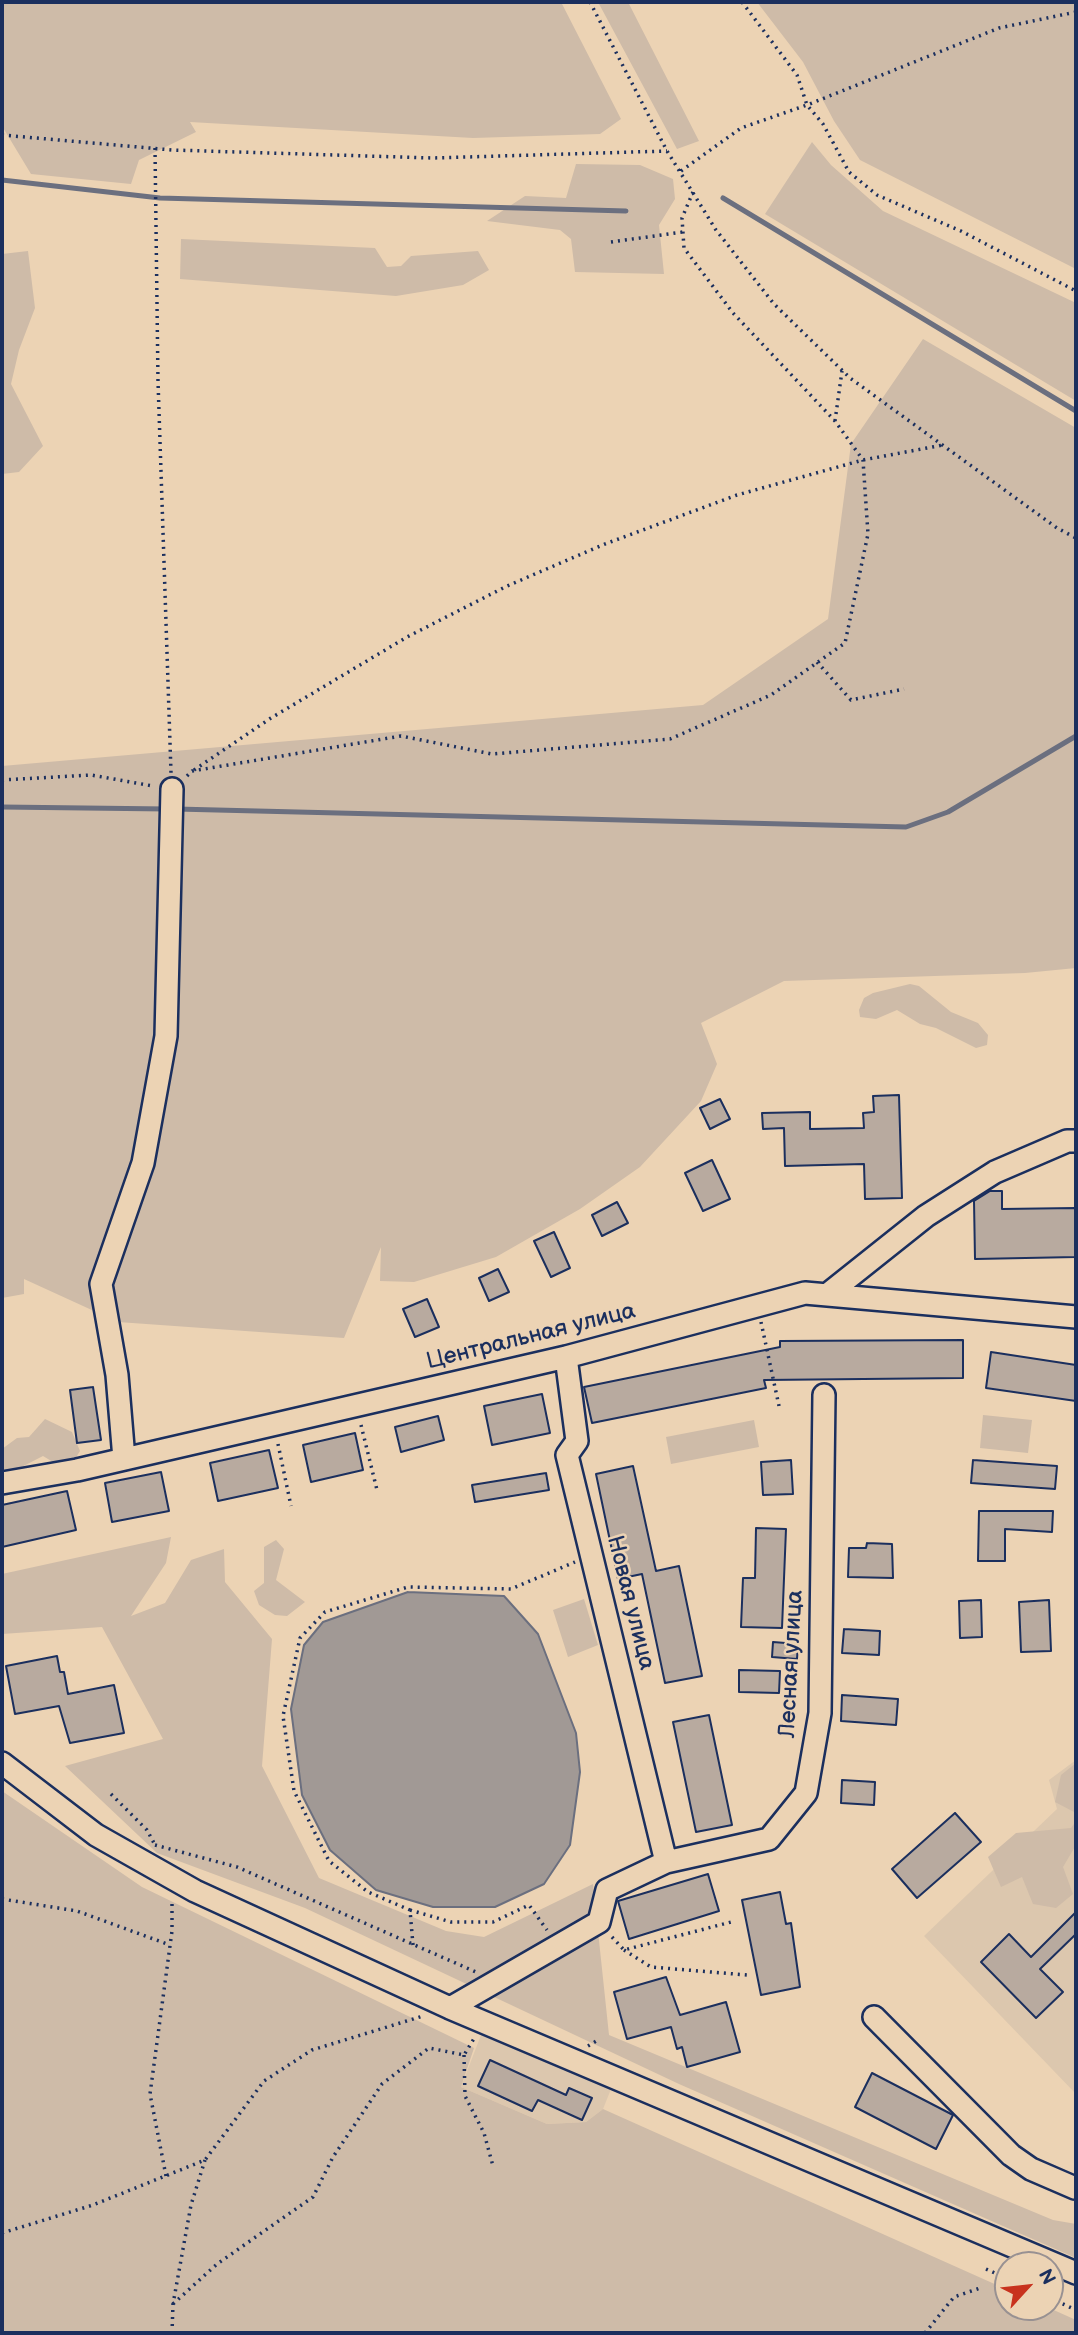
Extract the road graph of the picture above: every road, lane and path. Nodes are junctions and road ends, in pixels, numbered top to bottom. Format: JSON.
{"nodes":[{"id":1,"x":590,"y":2,"type":"edge"},
{"id":2,"x":742,"y":2,"type":"edge"},
{"id":3,"x":1076,"y":12,"type":"edge"},
{"id":4,"x":807,"y":105,"type":"junction"},
{"id":5,"x":2,"y":135,"type":"edge"},
{"id":6,"x":155,"y":148,"type":"junction"},
{"id":7,"x":667,"y":151,"type":"junction"},
{"id":8,"x":681,"y":171,"type":"junction"},
{"id":9,"x":693,"y":192,"type":"junction"},
{"id":10,"x":682,"y":232,"type":"junction"},
{"id":11,"x":611,"y":242,"type":"dead end"},
{"id":12,"x":1076,"y":291,"type":"edge"},
{"id":13,"x":842,"y":370,"type":"junction"},
{"id":14,"x":835,"y":421,"type":"junction"},
{"id":15,"x":943,"y":445,"type":"junction"},
{"id":16,"x":863,"y":460,"type":"junction"},
{"id":17,"x":1076,"y":538,"type":"edge"},
{"id":18,"x":817,"y":662,"type":"junction"},
{"id":19,"x":904,"y":689,"type":"dead end"},
{"id":20,"x":192,"y":771,"type":"junction"},
{"id":21,"x":2,"y":780,"type":"edge"},
{"id":22,"x":172,"y":789,"type":"junction"},
{"id":23,"x":1076,"y":1141,"type":"edge"},
{"id":24,"x":828,"y":1294,"type":"junction"},
{"id":25,"x":758,"y":1306,"type":"junction"},
{"id":26,"x":1076,"y":1318,"type":"edge"},
{"id":27,"x":566,"y":1357,"type":"junction"},
{"id":28,"x":824,"y":1395,"type":"dead end"},
{"id":29,"x":356,"y":1406,"type":"junction"},
{"id":30,"x":779,"y":1406,"type":"dead end"},
{"id":31,"x":274,"y":1425,"type":"junction"},
{"id":32,"x":124,"y":1459,"type":"junction"},
{"id":33,"x":2,"y":1483,"type":"edge"},
{"id":34,"x":377,"y":1490,"type":"dead end"},
{"id":35,"x":291,"y":1506,"type":"dead end"},
{"id":36,"x":591,"y":1556,"type":"junction"},
{"id":37,"x":2,"y":1763,"type":"edge"},
{"id":38,"x":111,"y":1794,"type":"dead end"},
{"id":39,"x":155,"y":1845,"type":"junction"},
{"id":40,"x":666,"y":1862,"type":"junction"},
{"id":41,"x":172,"y":1878,"type":"junction"},
{"id":42,"x":2,"y":1899,"type":"edge"},
{"id":43,"x":410,"y":1910,"type":"junction"},
{"id":44,"x":736,"y":1921,"type":"dead end"},
{"id":45,"x":599,"y":1922,"type":"junction"},
{"id":46,"x":170,"y":1945,"type":"junction"},
{"id":47,"x":413,"y":1945,"type":"junction"},
{"id":48,"x":558,"y":1946,"type":"junction"},
{"id":49,"x":624,"y":1950,"type":"junction"},
{"id":50,"x":747,"y":1975,"type":"dead end"},
{"id":51,"x":497,"y":1981,"type":"junction"},
{"id":52,"x":450,"y":2008,"type":"junction"},
{"id":53,"x":874,"y":2017,"type":"dead end"},
{"id":54,"x":484,"y":2022,"type":"junction"},
{"id":55,"x":464,"y":2055,"type":"junction"},
{"id":56,"x":205,"y":2160,"type":"junction"},
{"id":57,"x":493,"y":2166,"type":"dead end"},
{"id":58,"x":166,"y":2176,"type":"junction"},
{"id":59,"x":1075,"y":2188,"type":"edge"},
{"id":60,"x":2,"y":2234,"type":"edge"},
{"id":61,"x":986,"y":2269,"type":"dead end"},
{"id":62,"x":994,"y":2272,"type":"edge"},
{"id":63,"x":1076,"y":2273,"type":"edge"},
{"id":64,"x":980,"y":2288,"type":"dead end"},
{"id":65,"x":173,"y":2304,"type":"junction"},
{"id":66,"x":172,"y":2333,"type":"edge"},
{"id":67,"x":925,"y":2333,"type":"edge"}],
"edges":[{"from":1,"to":7,"type":"path"},
{"from":2,"to":4,"type":"path"},
{"from":3,"to":4,"type":"path"},
{"from":4,"to":8,"type":"path"},
{"from":4,"to":12,"type":"path"},
{"from":5,"to":6,"type":"path"},
{"from":6,"to":7,"type":"path"},
{"from":6,"to":22,"type":"path"},
{"from":7,"to":8,"type":"path"},
{"from":8,"to":9,"type":"path"},
{"from":9,"to":10,"type":"path"},
{"from":9,"to":13,"type":"path"},
{"from":10,"to":11,"type":"path"},
{"from":10,"to":14,"type":"path"},
{"from":13,"to":14,"type":"path"},
{"from":13,"to":15,"type":"path"},
{"from":14,"to":16,"type":"path"},
{"from":15,"to":16,"type":"path"},
{"from":15,"to":17,"type":"path"},
{"from":16,"to":18,"type":"path"},
{"from":16,"to":20,"type":"path"},
{"from":18,"to":19,"type":"path"},
{"from":18,"to":20,"type":"path"},
{"from":20,"to":22,"type":"path"},
{"from":21,"to":22,"type":"path"},
{"from":22,"to":32,"type":"street"},
{"from":23,"to":24,"type":"street"},
{"from":24,"to":25,"type":"street","name":"Центральная улица"},
{"from":24,"to":26,"type":"street","name":"Центральная улица"},
{"from":25,"to":27,"type":"street","name":"Центральная улица"},
{"from":25,"to":30,"type":"path"},
{"from":27,"to":29,"type":"street","name":"Центральная улица"},
{"from":27,"to":36,"type":"street","name":"Новая улица"},
{"from":28,"to":40,"type":"street","name":"Лесная улица"},
{"from":29,"to":31,"type":"street","name":"Центральная улица"},
{"from":29,"to":34,"type":"path"},
{"from":31,"to":32,"type":"street","name":"Центральная улица"},
{"from":31,"to":35,"type":"path"},
{"from":32,"to":33,"type":"street","name":"Центральная улица"},
{"from":36,"to":40,"type":"street","name":"Новая улица"},
{"from":36,"to":43,"type":"path"},
{"from":37,"to":41,"type":"street"},
{"from":38,"to":39,"type":"path"},
{"from":39,"to":41,"type":"path"},
{"from":39,"to":47,"type":"path"},
{"from":40,"to":45,"type":"street","name":"Лесная улица"},
{"from":41,"to":46,"type":"path"},
{"from":41,"to":52,"type":"street"},
{"from":42,"to":46,"type":"path"},
{"from":43,"to":47,"type":"path"},
{"from":43,"to":48,"type":"path"},
{"from":44,"to":49,"type":"path"},
{"from":45,"to":48,"type":"street"},
{"from":45,"to":49,"type":"path"},
{"from":46,"to":58,"type":"path"},
{"from":47,"to":51,"type":"path"},
{"from":48,"to":51,"type":"street"},
{"from":49,"to":50,"type":"path"},
{"from":51,"to":52,"type":"street"},
{"from":52,"to":54,"type":"street"},
{"from":52,"to":56,"type":"path"},
{"from":53,"to":59,"type":"street"},
{"from":54,"to":55,"type":"path"},
{"from":54,"to":63,"type":"street"},
{"from":55,"to":57,"type":"path"},
{"from":55,"to":65,"type":"path"},
{"from":56,"to":58,"type":"path"},
{"from":56,"to":65,"type":"path"},
{"from":58,"to":60,"type":"path"},
{"from":61,"to":62,"type":"path"},
{"from":64,"to":67,"type":"path"},
{"from":65,"to":66,"type":"path"}]}
